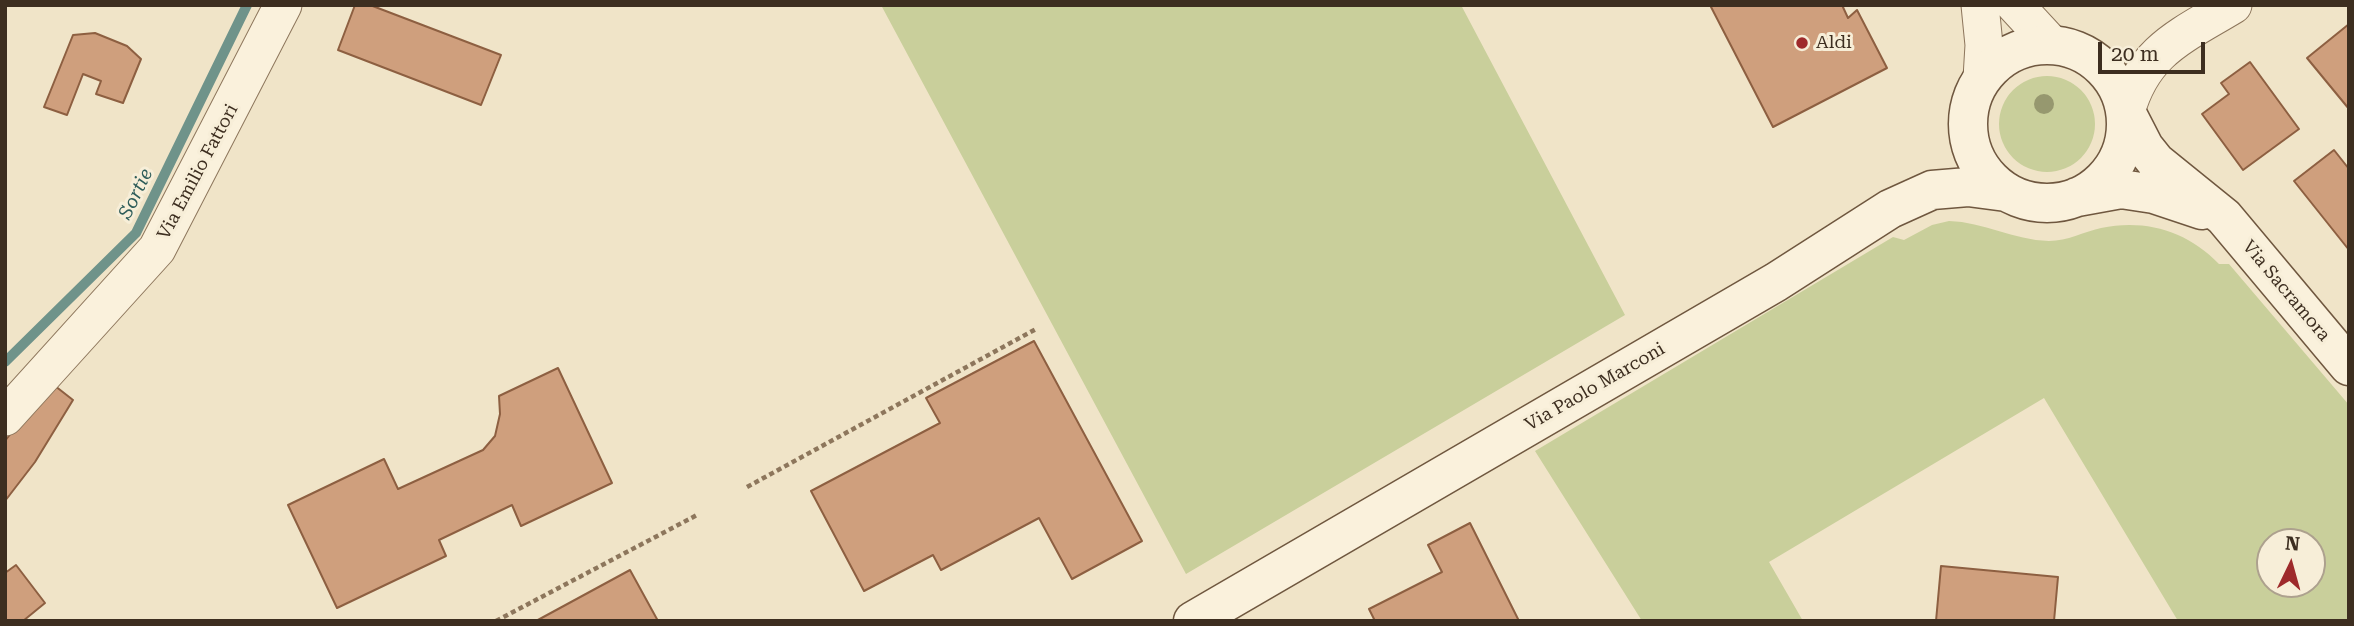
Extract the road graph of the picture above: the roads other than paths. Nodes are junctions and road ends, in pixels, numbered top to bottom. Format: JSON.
{"nodes":[{"id":1,"x":283,"y":5,"type":"edge"},
{"id":2,"x":1980,"y":5,"type":"edge"},
{"id":3,"x":2015,"y":5,"type":"edge"},
{"id":4,"x":2233,"y":5,"type":"edge"},
{"id":5,"x":2052,"y":46,"type":"junction"},
{"id":6,"x":1982,"y":78,"type":"junction"},
{"id":7,"x":2126,"y":112,"type":"junction"},
{"id":8,"x":2006,"y":192,"type":"junction"},
{"id":9,"x":2077,"y":197,"type":"junction"},
{"id":10,"x":2224,"y":217,"type":"junction"},
{"id":11,"x":2349,"y":366,"type":"edge"},
{"id":12,"x":5,"y":417,"type":"edge"},
{"id":13,"x":1193,"y":621,"type":"edge"}],
"edges":[{"from":1,"to":12,"type":"street","name":"Via Emilio Fattori"},
{"from":2,"to":6,"type":"street"},
{"from":3,"to":5,"type":"street"},
{"from":4,"to":7,"type":"street"},
{"from":5,"to":6,"type":"street"},
{"from":5,"to":7,"type":"street"},
{"from":6,"to":8,"type":"street"},
{"from":7,"to":9,"type":"street"},
{"from":7,"to":10,"type":"street","name":"Via Sacramora"},
{"from":8,"to":9,"type":"street"},
{"from":8,"to":13,"type":"street","name":"Via Paolo Marconi"},
{"from":9,"to":10,"type":"street"},
{"from":10,"to":11,"type":"street","name":"Via Sacramora"}]}
